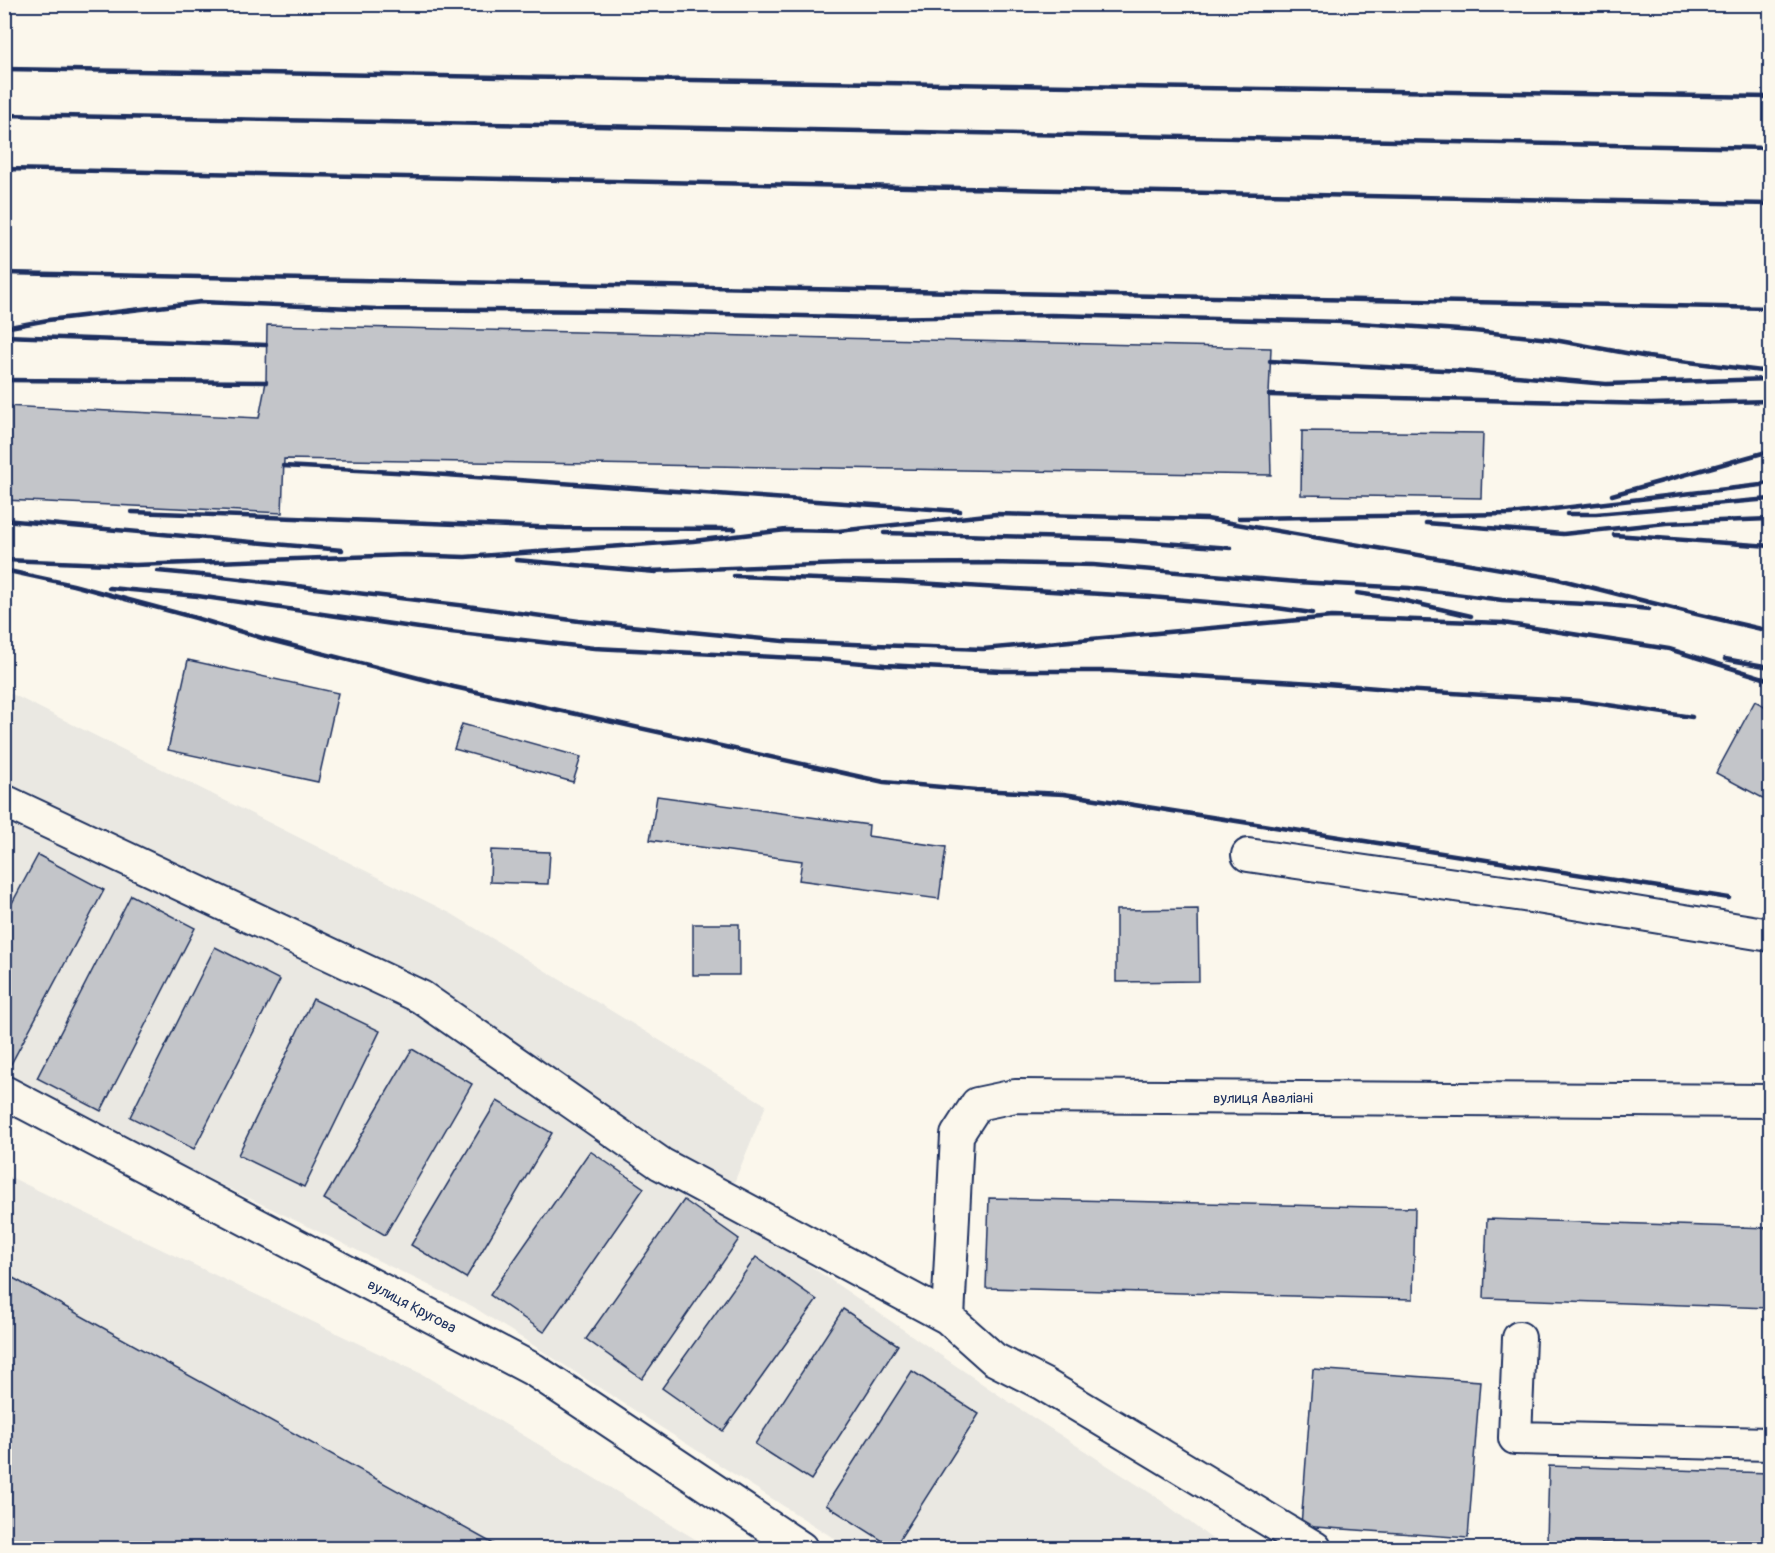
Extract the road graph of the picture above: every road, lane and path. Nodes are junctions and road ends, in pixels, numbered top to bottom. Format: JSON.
{"nodes":[{"id":1,"x":4,"y":801,"type":"edge"},
{"id":2,"x":1248,"y":855,"type":"dead end"},
{"id":3,"x":1770,"y":935,"type":"edge"},
{"id":4,"x":4,"y":1092,"type":"edge"},
{"id":5,"x":1770,"y":1101,"type":"edge"},
{"id":6,"x":948,"y":1318,"type":"junction"},
{"id":7,"x":1519,"y":1338,"type":"dead end"},
{"id":8,"x":1770,"y":1444,"type":"edge"},
{"id":9,"x":801,"y":1548,"type":"edge"},
{"id":10,"x":1315,"y":1548,"type":"edge"}],
"edges":[{"from":1,"to":6,"type":"street"},
{"from":2,"to":3,"type":"street"},
{"from":4,"to":9,"type":"street","name":"вулиця Кругова"},
{"from":5,"to":6,"type":"street","name":"вулиця Аваліані"},
{"from":6,"to":10,"type":"street"},
{"from":7,"to":8,"type":"street"}]}
